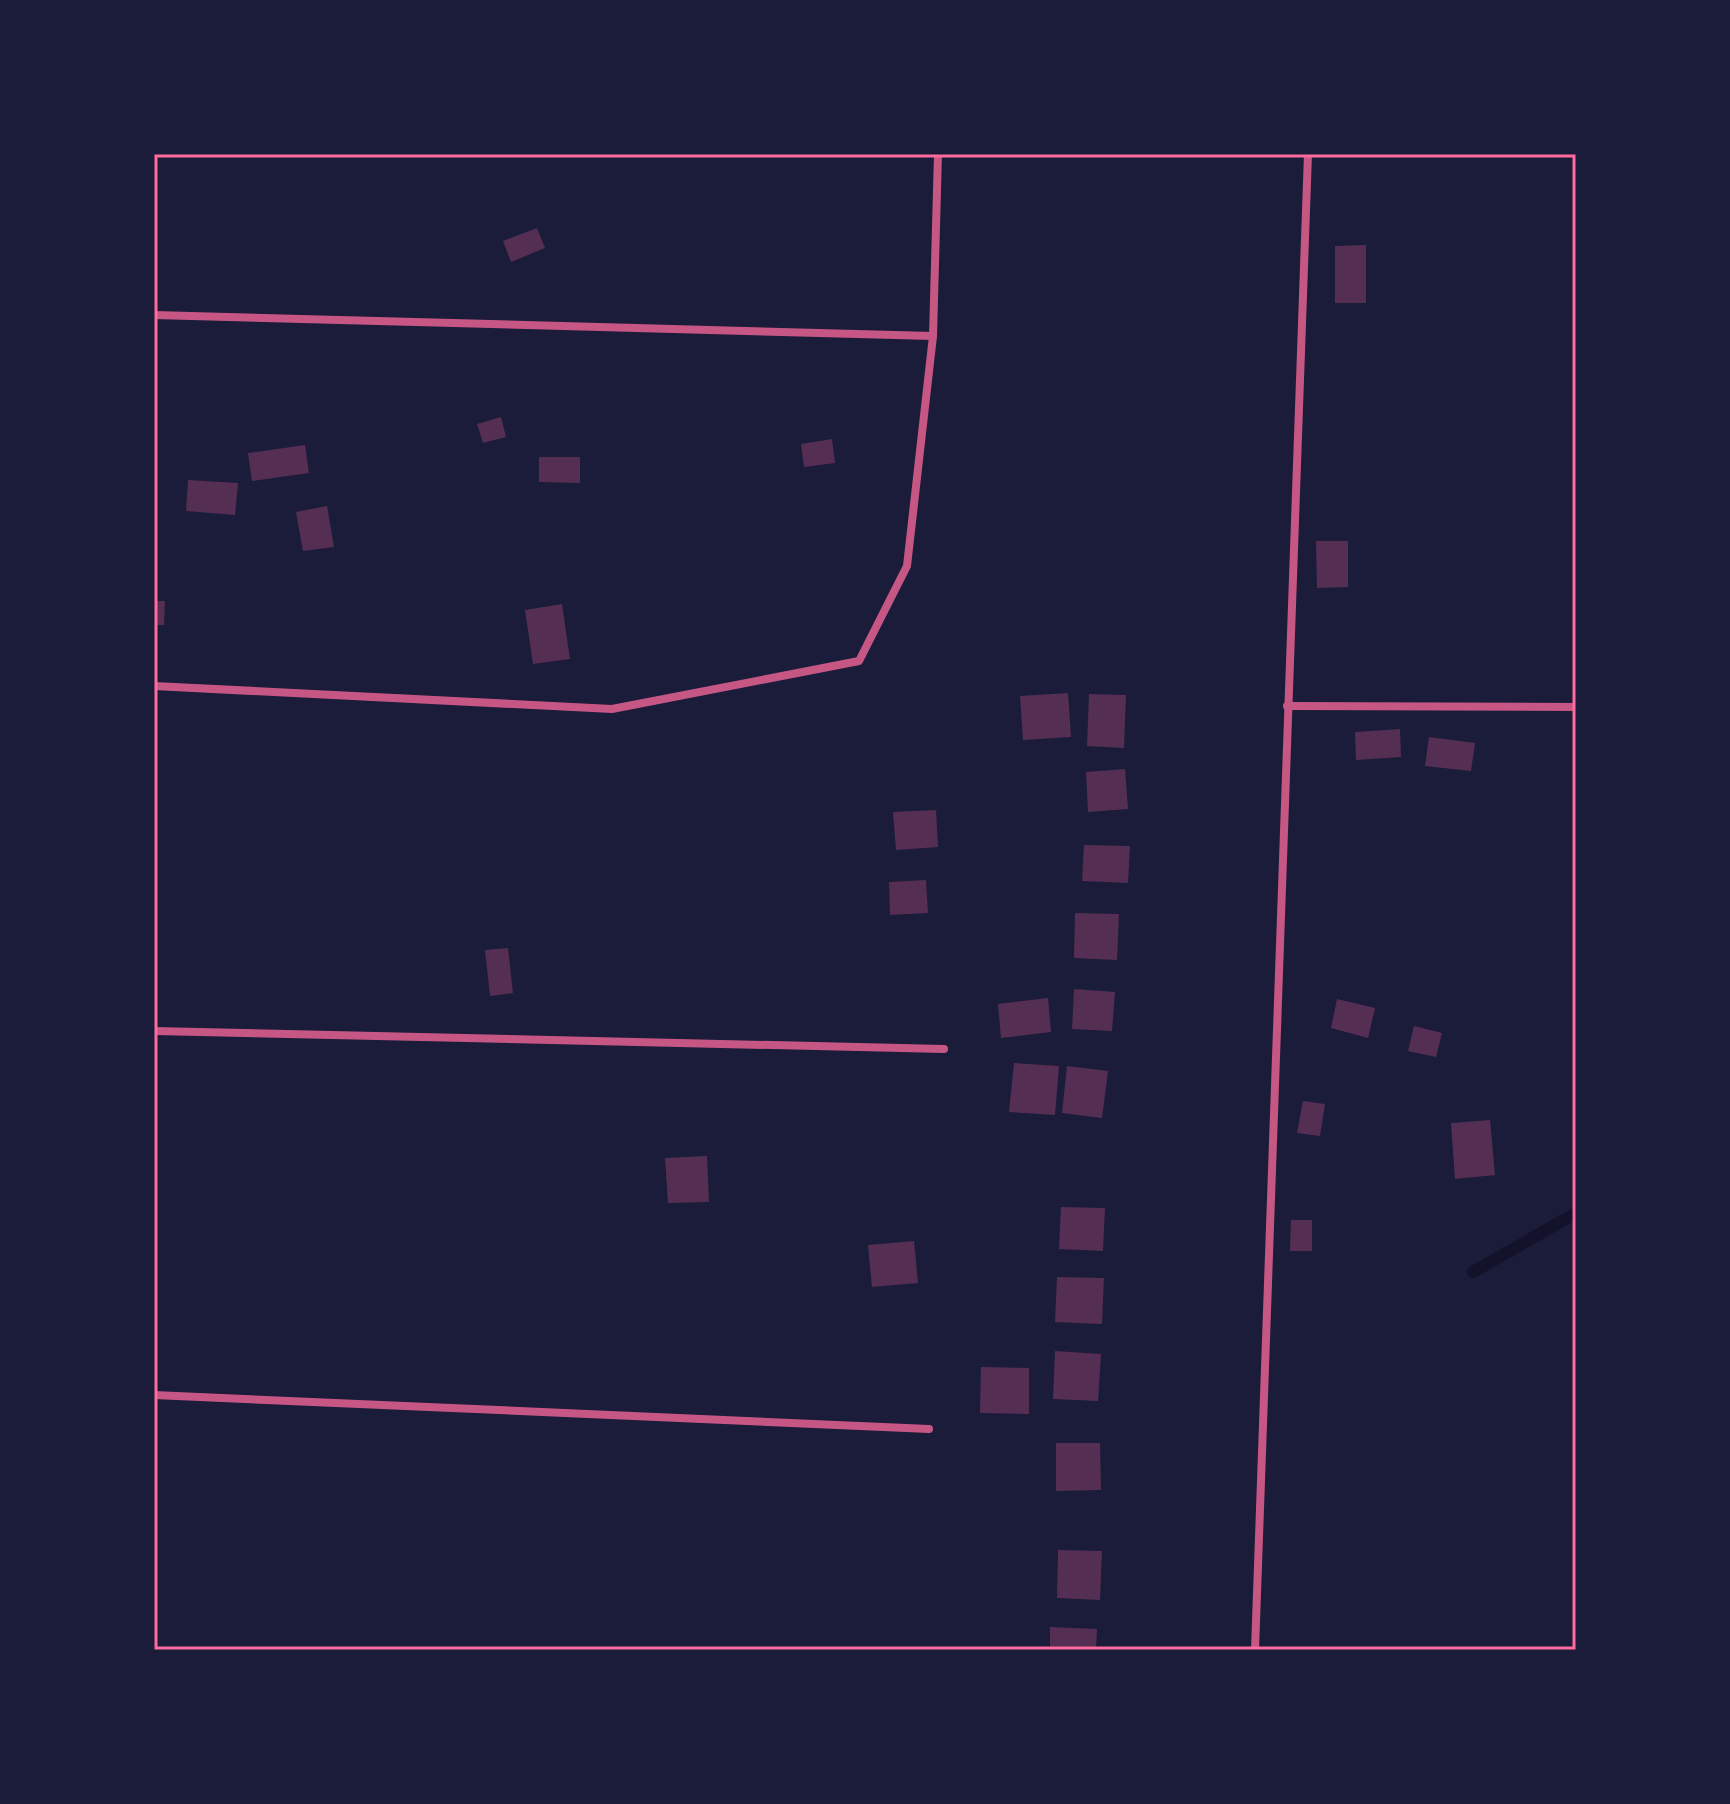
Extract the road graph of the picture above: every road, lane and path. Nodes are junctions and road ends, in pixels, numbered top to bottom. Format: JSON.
{"nodes":[{"id":1,"x":938,"y":154,"type":"edge"},
{"id":2,"x":1308,"y":154,"type":"edge"},
{"id":3,"x":154,"y":315,"type":"edge"},
{"id":4,"x":933,"y":336,"type":"junction"},
{"id":5,"x":154,"y":686,"type":"edge"},
{"id":6,"x":1287,"y":706,"type":"junction"},
{"id":7,"x":1576,"y":707,"type":"edge"},
{"id":8,"x":154,"y":1031,"type":"edge"},
{"id":9,"x":944,"y":1049,"type":"dead end"},
{"id":10,"x":154,"y":1395,"type":"edge"},
{"id":11,"x":929,"y":1429,"type":"dead end"},
{"id":12,"x":1255,"y":1650,"type":"edge"}],
"edges":[{"from":1,"to":4,"type":"street"},
{"from":2,"to":6,"type":"street"},
{"from":3,"to":4,"type":"street"},
{"from":4,"to":5,"type":"street"},
{"from":6,"to":7,"type":"street"},
{"from":6,"to":12,"type":"street"},
{"from":8,"to":9,"type":"street"},
{"from":10,"to":11,"type":"street"}]}
